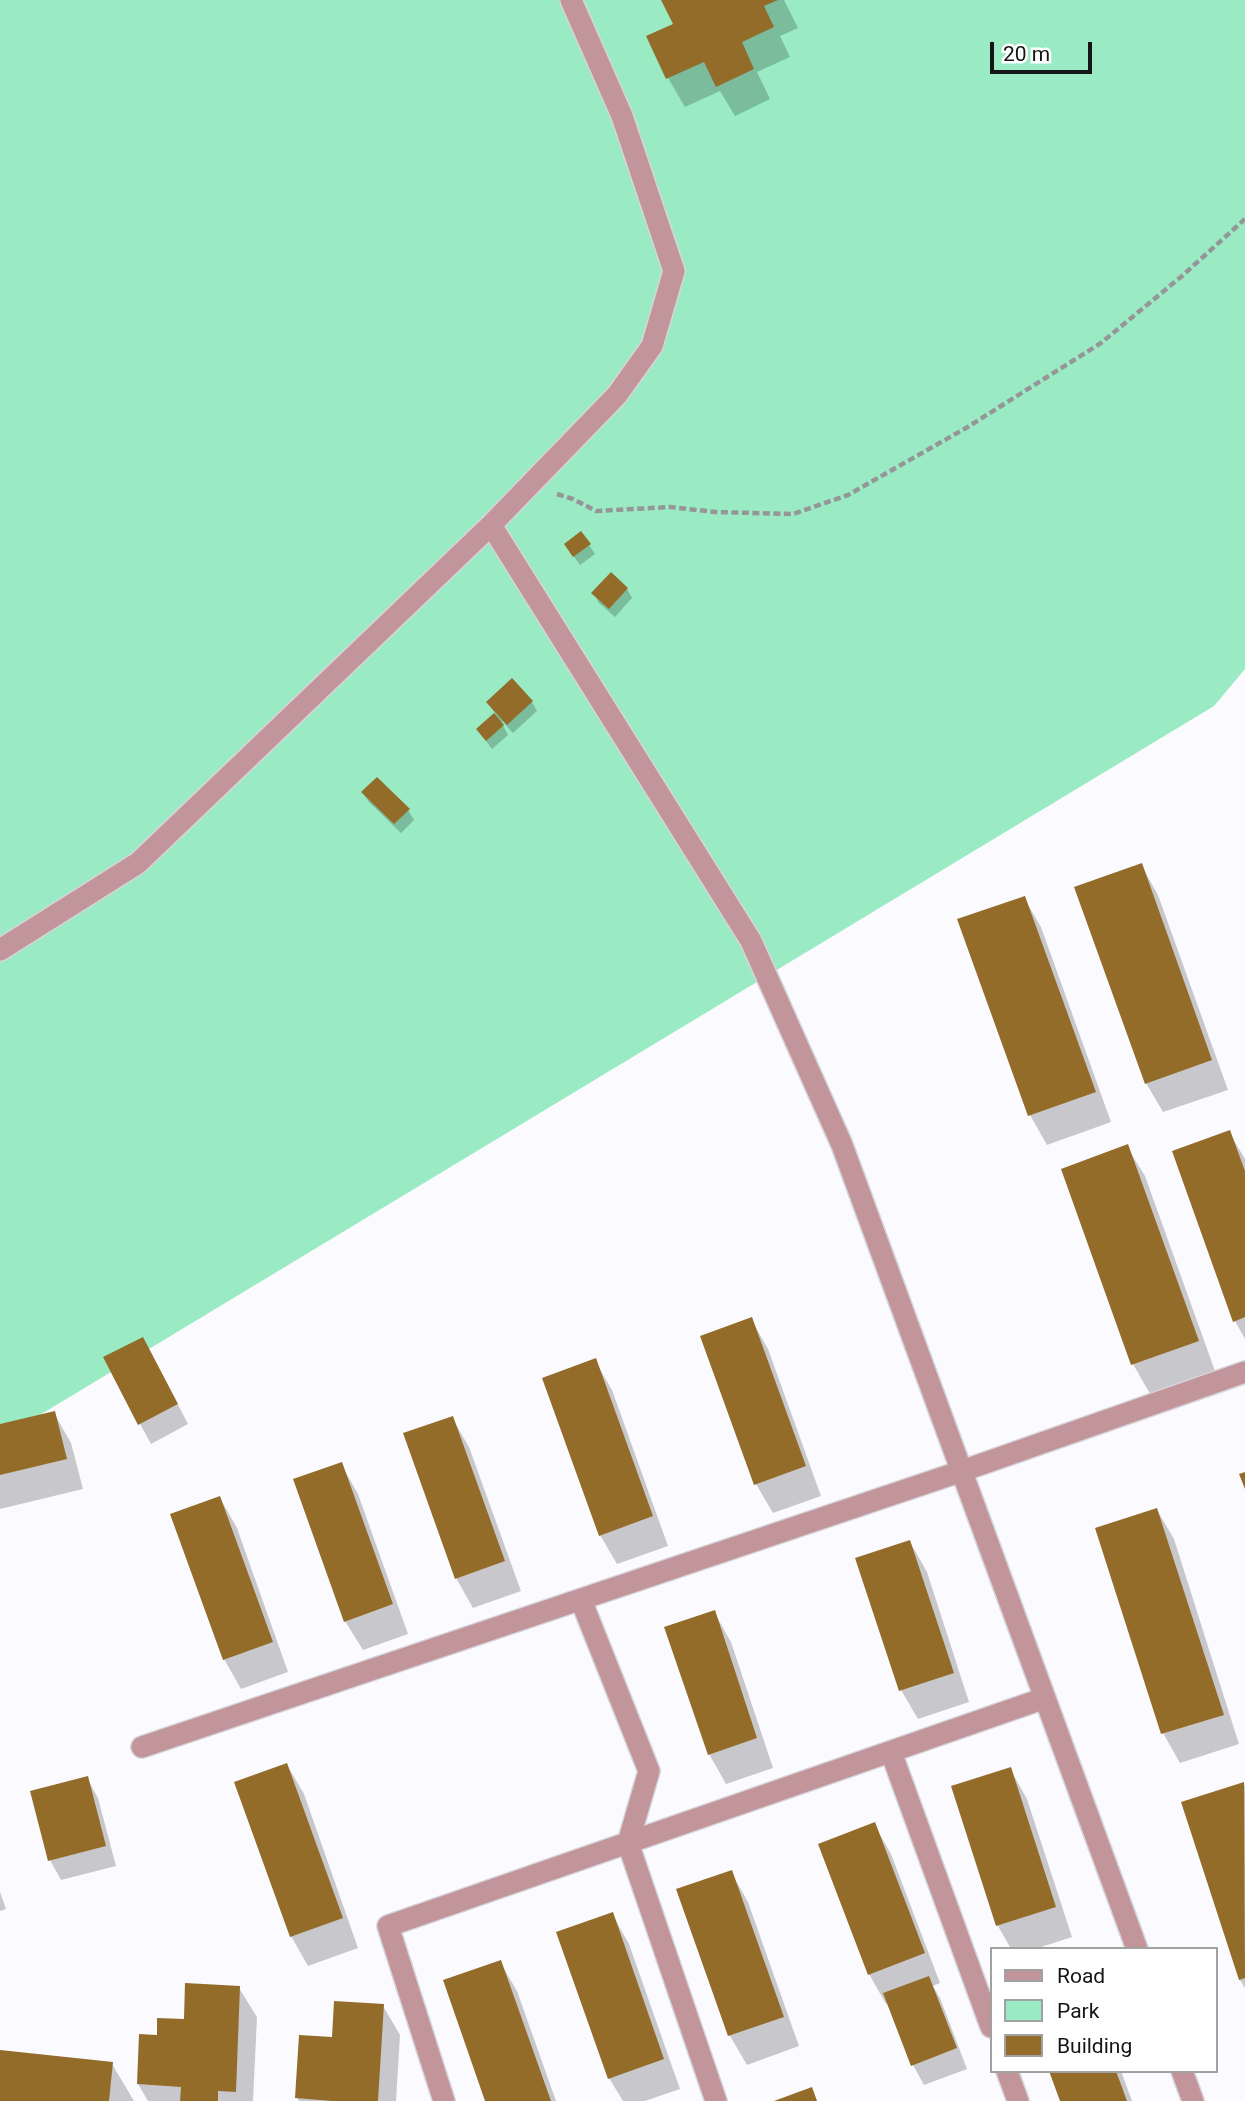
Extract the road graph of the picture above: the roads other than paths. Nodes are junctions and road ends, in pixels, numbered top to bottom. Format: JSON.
{"nodes":[{"id":1,"x":571,"y":0,"type":"edge"},
{"id":2,"x":491,"y":525,"type":"junction"},
{"id":3,"x":0,"y":950,"type":"edge"},
{"id":4,"x":1245,"y":1372,"type":"edge"},
{"id":5,"x":962,"y":1471,"type":"junction"},
{"id":6,"x":581,"y":1600,"type":"junction"},
{"id":7,"x":1045,"y":1698,"type":"junction"},
{"id":8,"x":142,"y":1747,"type":"dead end"},
{"id":9,"x":891,"y":1752,"type":"junction"},
{"id":10,"x":628,"y":1843,"type":"junction"},
{"id":11,"x":1136,"y":1947,"type":"edge"},
{"id":12,"x":990,"y":2024,"type":"edge"},
{"id":13,"x":1008,"y":2073,"type":"edge"},
{"id":14,"x":1183,"y":2073,"type":"edge"},
{"id":15,"x":444,"y":2101,"type":"edge"},
{"id":16,"x":716,"y":2101,"type":"edge"},
{"id":17,"x":1018,"y":2101,"type":"edge"},
{"id":18,"x":1193,"y":2101,"type":"edge"}],
"edges":[{"from":1,"to":2,"type":"street"},
{"from":2,"to":3,"type":"street"},
{"from":2,"to":5,"type":"street"},
{"from":4,"to":5,"type":"street"},
{"from":5,"to":6,"type":"street"},
{"from":5,"to":7,"type":"street"},
{"from":6,"to":8,"type":"street"},
{"from":6,"to":10,"type":"street"},
{"from":7,"to":9,"type":"street"},
{"from":7,"to":11,"type":"street"},
{"from":9,"to":10,"type":"street"},
{"from":9,"to":12,"type":"street"},
{"from":10,"to":15,"type":"street"},
{"from":10,"to":16,"type":"street"},
{"from":13,"to":17,"type":"street"},
{"from":14,"to":18,"type":"street"}]}
